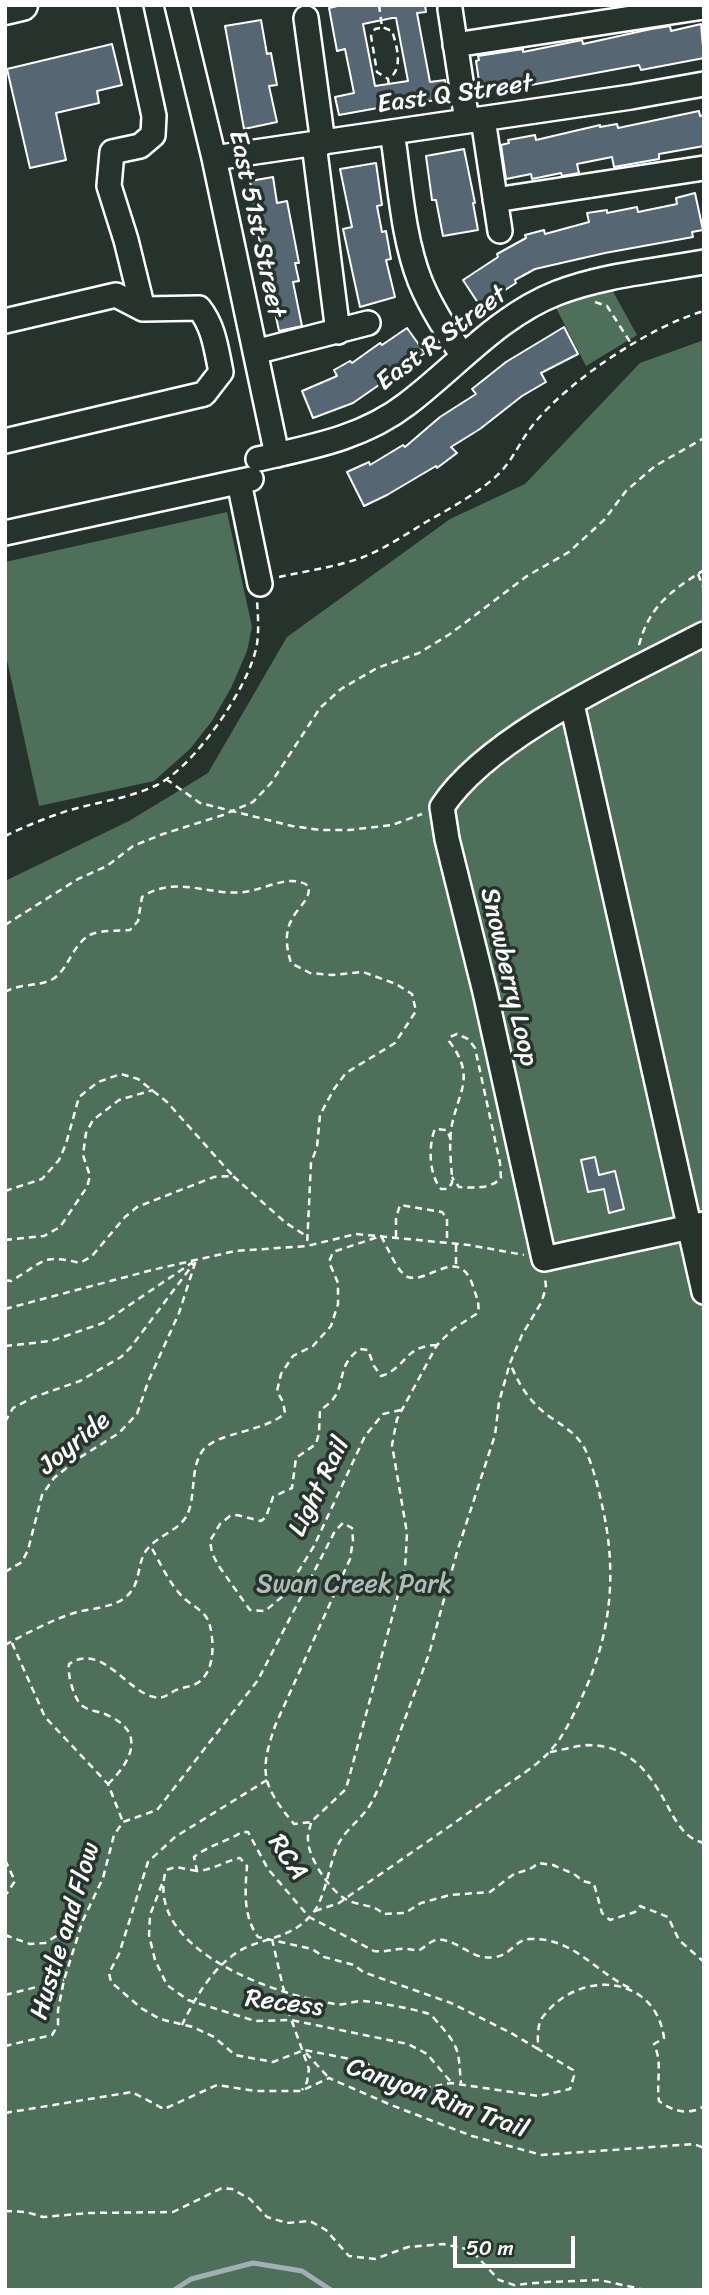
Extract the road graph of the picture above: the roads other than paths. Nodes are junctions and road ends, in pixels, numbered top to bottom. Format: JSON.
{"nodes":[{"id":1,"x":22,"y":5,"type":"edge"},
{"id":2,"x":130,"y":5,"type":"edge"},
{"id":3,"x":177,"y":5,"type":"edge"},
{"id":4,"x":704,"y":7,"type":"edge"},
{"id":5,"x":5,"y":9,"type":"edge"},
{"id":6,"x":450,"y":9,"type":"dead end"},
{"id":7,"x":306,"y":18,"type":"dead end"},
{"id":8,"x":455,"y":45,"type":"junction"},
{"id":9,"x":704,"y":84,"type":"edge"},
{"id":10,"x":475,"y":120,"type":"junction"},
{"id":11,"x":393,"y":123,"type":"junction"},
{"id":12,"x":319,"y":143,"type":"junction"},
{"id":13,"x":214,"y":158,"type":"junction"},
{"id":14,"x":704,"y":168,"type":"edge"},
{"id":15,"x":495,"y":200,"type":"junction"},
{"id":16,"x":500,"y":232,"type":"dead end"},
{"id":17,"x":704,"y":262,"type":"edge"},
{"id":18,"x":143,"y":309,"type":"junction"},
{"id":19,"x":5,"y":321,"type":"edge"},
{"id":20,"x":368,"y":323,"type":"dead end"},
{"id":21,"x":338,"y":332,"type":"junction"},
{"id":22,"x":255,"y":352,"type":"junction"},
{"id":23,"x":463,"y":356,"type":"junction"},
{"id":24,"x":5,"y":441,"type":"edge"},
{"id":25,"x":256,"y":469,"type":"junction"},
{"id":26,"x":5,"y":533,"type":"edge"},
{"id":27,"x":260,"y":584,"type":"road end"},
{"id":28,"x":703,"y":636,"type":"edge"},
{"id":29,"x":572,"y":704,"type":"junction"},
{"id":30,"x":696,"y":1226,"type":"edge"},
{"id":31,"x":704,"y":1292,"type":"edge"}],
"edges":[{"from":1,"to":5,"type":"main road"},
{"from":2,"to":18,"type":"street"},
{"from":3,"to":13,"type":"street","name":"East 51st Street"},
{"from":4,"to":8,"type":"street"},
{"from":6,"to":8,"type":"street"},
{"from":7,"to":12,"type":"street"},
{"from":8,"to":10,"type":"street"},
{"from":9,"to":10,"type":"street","name":"East Q Street"},
{"from":10,"to":11,"type":"street","name":"East Q Street"},
{"from":10,"to":15,"type":"street"},
{"from":11,"to":12,"type":"street","name":"East Q Street"},
{"from":11,"to":23,"type":"street"},
{"from":12,"to":13,"type":"street","name":"East Q Street"},
{"from":12,"to":21,"type":"street"},
{"from":13,"to":22,"type":"street","name":"East 51st Street"},
{"from":14,"to":15,"type":"street"},
{"from":15,"to":16,"type":"street"},
{"from":17,"to":23,"type":"street","name":"East R Street"},
{"from":18,"to":19,"type":"street"},
{"from":18,"to":24,"type":"street"},
{"from":20,"to":21,"type":"street"},
{"from":21,"to":22,"type":"street"},
{"from":22,"to":25,"type":"street","name":"East 51st Street"},
{"from":23,"to":25,"type":"street","name":"East R Street"},
{"from":25,"to":26,"type":"street","name":"East R Street"},
{"from":25,"to":27,"type":"street","name":"East 51st Street"},
{"from":28,"to":29,"type":"street"},
{"from":29,"to":30,"type":"street"},
{"from":29,"to":30,"type":"street","name":"Snowberry Loop"},
{"from":30,"to":31,"type":"street"}]}
